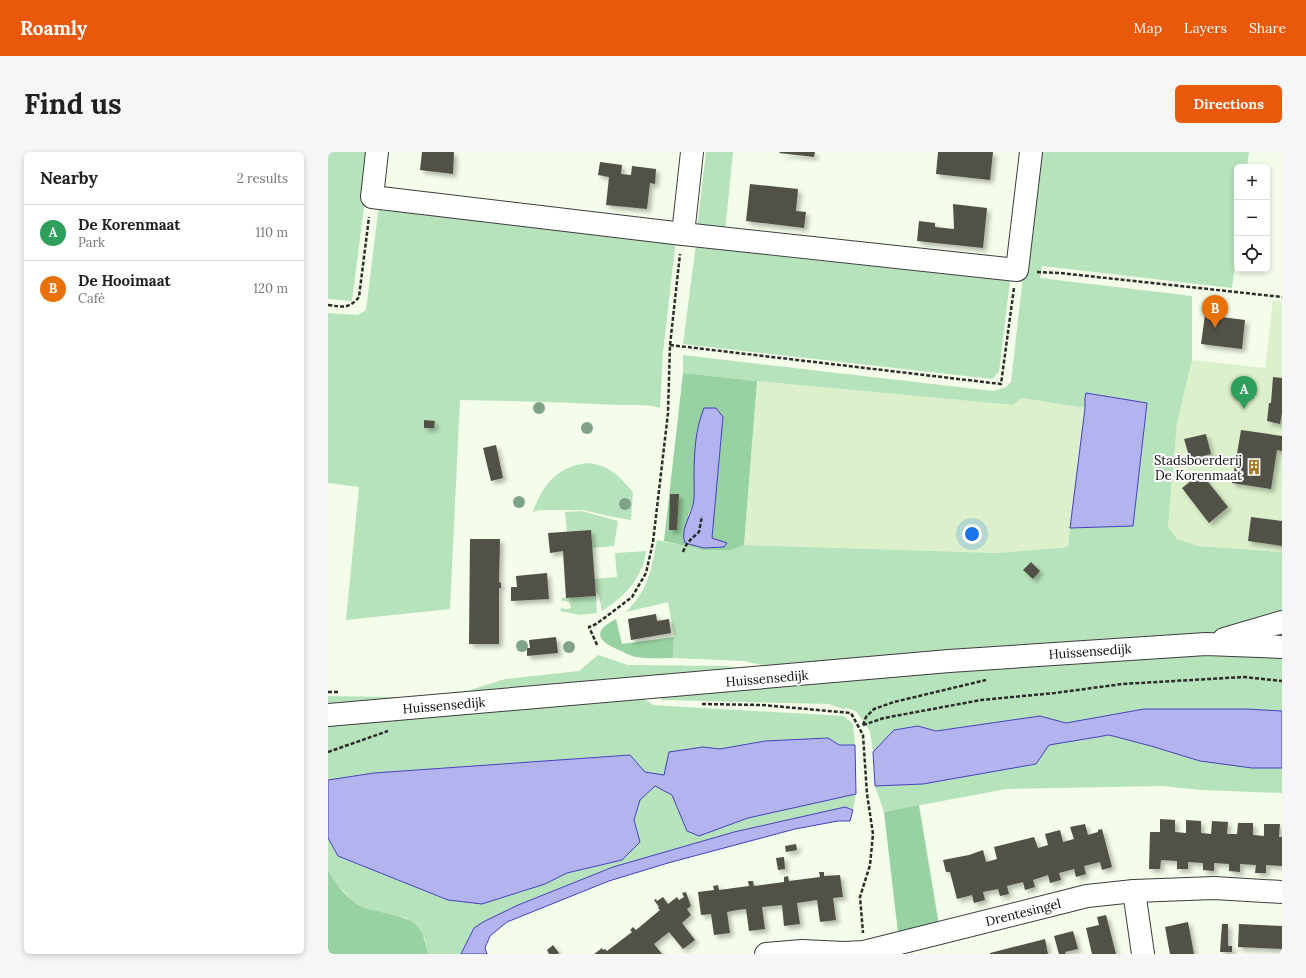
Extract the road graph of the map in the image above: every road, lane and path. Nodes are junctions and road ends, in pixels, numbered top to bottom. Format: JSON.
{"nodes":[{"id":1,"x":377,"y":152,"type":"edge"},
{"id":2,"x":692,"y":152,"type":"edge"},
{"id":3,"x":1031,"y":152,"type":"edge"},
{"id":4,"x":372,"y":197,"type":"junction"},
{"id":5,"x":683,"y":234,"type":"junction"},
{"id":6,"x":1025,"y":271,"type":"junction"},
{"id":7,"x":1282,"y":297,"type":"edge"},
{"id":8,"x":328,"y":305,"type":"edge"},
{"id":9,"x":670,"y":346,"type":"junction"},
{"id":10,"x":702,"y":516,"type":"dead end"},
{"id":11,"x":683,"y":552,"type":"dead end"},
{"id":12,"x":1282,"y":622,"type":"edge"},
{"id":13,"x":1206,"y":644,"type":"junction"},
{"id":14,"x":597,"y":645,"type":"dead end"},
{"id":15,"x":1282,"y":647,"type":"edge"},
{"id":16,"x":994,"y":678,"type":"dead end"},
{"id":17,"x":1282,"y":681,"type":"edge"},
{"id":18,"x":700,"y":704,"type":"dead end"},
{"id":19,"x":328,"y":715,"type":"edge"},
{"id":20,"x":863,"y":725,"type":"junction"},
{"id":21,"x":394,"y":728,"type":"dead end"},
{"id":22,"x":861,"y":730,"type":"junction"},
{"id":23,"x":328,"y":752,"type":"edge"},
{"id":24,"x":1134,"y":891,"type":"junction"},
{"id":25,"x":1282,"y":892,"type":"edge"},
{"id":26,"x":851,"y":953,"type":"edge"},
{"id":27,"x":766,"y":954,"type":"edge"},
{"id":28,"x":1143,"y":954,"type":"edge"}],
"edges":[{"from":1,"to":4,"type":"street"},
{"from":2,"to":5,"type":"street"},
{"from":3,"to":6,"type":"street"},
{"from":4,"to":5,"type":"street"},
{"from":4,"to":8,"type":"path"},
{"from":5,"to":6,"type":"street"},
{"from":5,"to":9,"type":"path"},
{"from":6,"to":7,"type":"path"},
{"from":6,"to":9,"type":"path"},
{"from":9,"to":14,"type":"path"},
{"from":10,"to":11,"type":"path"},
{"from":12,"to":13,"type":"street","name":"Huissensedijk"},
{"from":13,"to":15,"type":"street","name":"Huissensedijk"},
{"from":13,"to":19,"type":"street","name":"Huissensedijk"},
{"from":16,"to":20,"type":"path"},
{"from":17,"to":20,"type":"path"},
{"from":18,"to":22,"type":"path"},
{"from":20,"to":22,"type":"path"},
{"from":21,"to":23,"type":"path"},
{"from":22,"to":26,"type":"path"},
{"from":24,"to":25,"type":"street","name":"Drentesingel"},
{"from":24,"to":26,"type":"street","name":"Drentesingel"},
{"from":24,"to":28,"type":"street"},
{"from":26,"to":27,"type":"street","name":"Drentesingel"}]}
